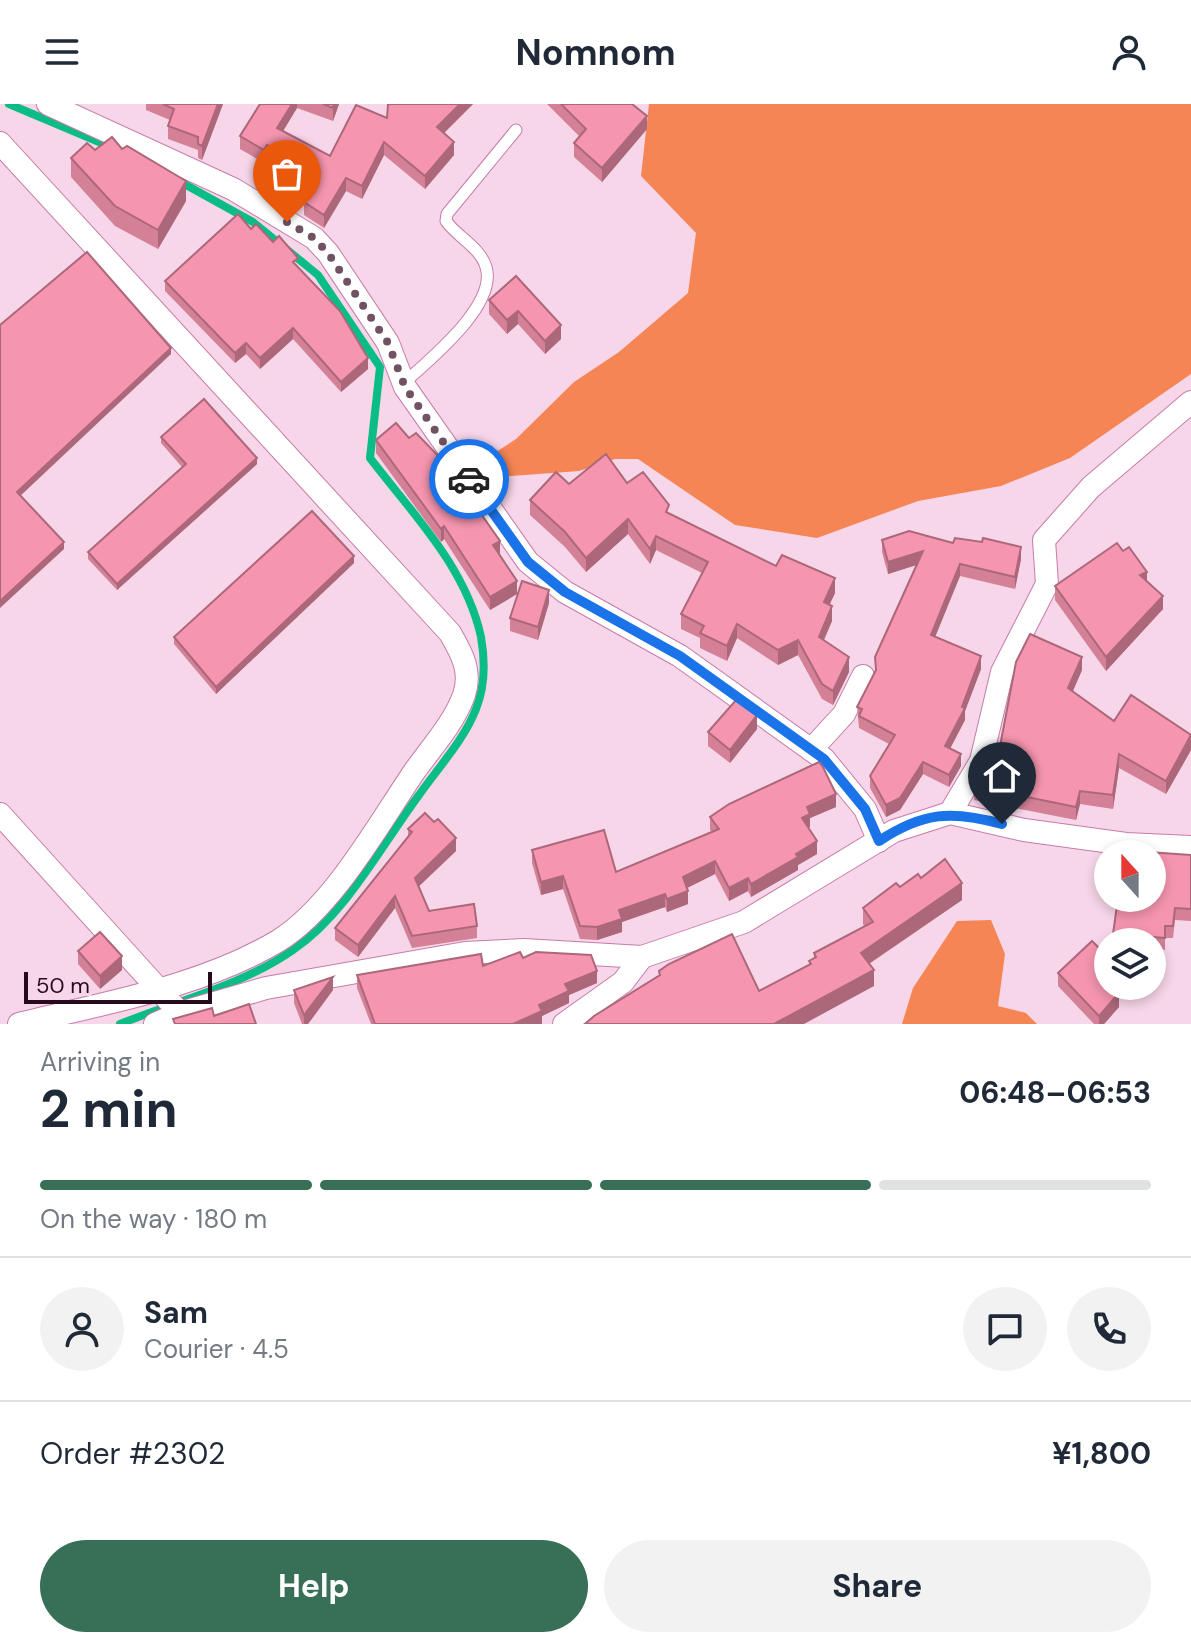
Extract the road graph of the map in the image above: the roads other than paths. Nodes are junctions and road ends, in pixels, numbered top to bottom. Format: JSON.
{"nodes":[{"id":1,"x":48,"y":104,"type":"edge"},
{"id":2,"x":516,"y":130,"type":"dead end"},
{"id":3,"x":0,"y":143,"type":"edge"},
{"id":4,"x":403,"y":384,"type":"junction"},
{"id":5,"x":1191,"y":402,"type":"edge"},
{"id":6,"x":863,"y":676,"type":"dead end"},
{"id":7,"x":811,"y":750,"type":"junction"},
{"id":8,"x":950,"y":813,"type":"junction"},
{"id":9,"x":0,"y":814,"type":"edge"},
{"id":10,"x":879,"y":841,"type":"junction"},
{"id":11,"x":1191,"y":847,"type":"edge"},
{"id":12,"x":642,"y":957,"type":"junction"},
{"id":13,"x":170,"y":1001,"type":"junction"},
{"id":14,"x":19,"y":1024,"type":"edge"},
{"id":15,"x":155,"y":1024,"type":"edge"},
{"id":16,"x":564,"y":1024,"type":"edge"}],
"edges":[{"from":1,"to":4,"type":"street"},
{"from":2,"to":4,"type":"lane"},
{"from":3,"to":13,"type":"street"},
{"from":4,"to":7,"type":"street"},
{"from":5,"to":8,"type":"street"},
{"from":6,"to":7,"type":"street"},
{"from":7,"to":10,"type":"street"},
{"from":8,"to":10,"type":"street"},
{"from":8,"to":11,"type":"street"},
{"from":9,"to":13,"type":"street"},
{"from":10,"to":12,"type":"street"},
{"from":12,"to":13,"type":"street"},
{"from":12,"to":16,"type":"street"},
{"from":13,"to":14,"type":"street"},
{"from":13,"to":15,"type":"street"}]}
